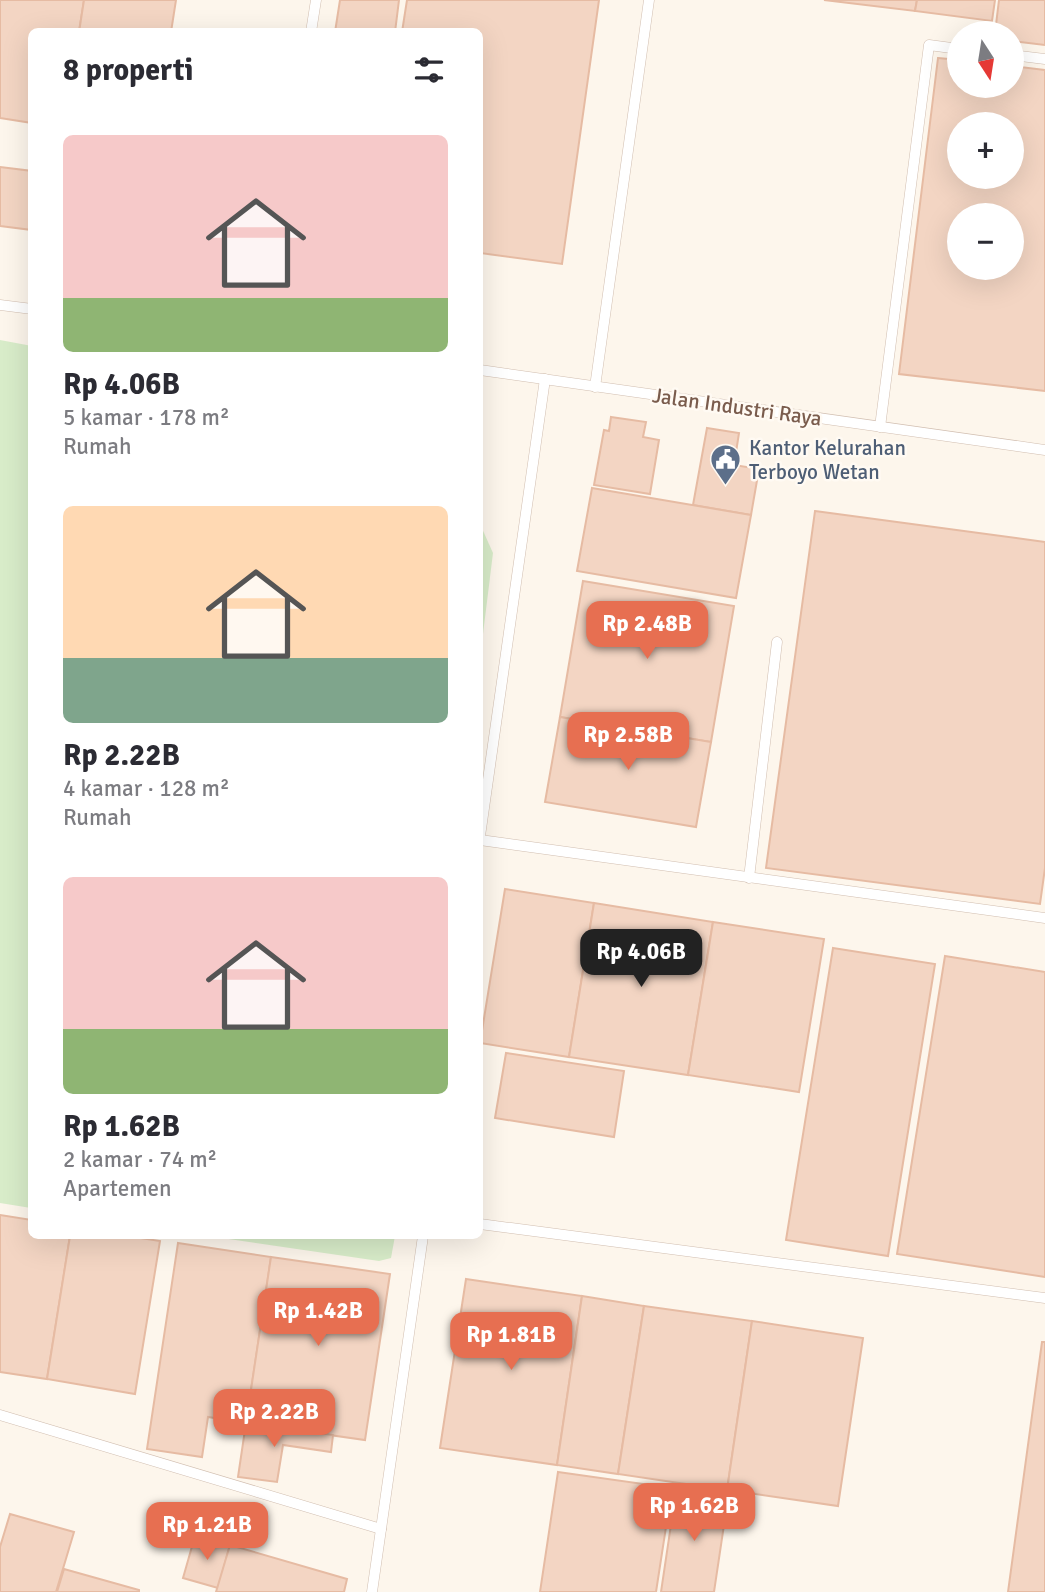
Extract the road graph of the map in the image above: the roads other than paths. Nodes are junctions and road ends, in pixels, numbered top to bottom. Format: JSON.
{"nodes":[{"id":1,"x":316,"y":0,"type":"edge"},
{"id":2,"x":649,"y":0,"type":"edge"},
{"id":3,"x":312,"y":28,"type":"edge"},
{"id":4,"x":947,"y":48,"type":"edge"},
{"id":5,"x":1024,"y":56,"type":"edge"},
{"id":6,"x":1045,"y":59,"type":"edge"},
{"id":7,"x":0,"y":305,"type":"edge"},
{"id":8,"x":28,"y":308,"type":"edge"},
{"id":9,"x":483,"y":370,"type":"edge"},
{"id":10,"x":545,"y":379,"type":"junction"},
{"id":11,"x":595,"y":387,"type":"junction"},
{"id":12,"x":880,"y":427,"type":"junction"},
{"id":13,"x":1045,"y":450,"type":"edge"},
{"id":14,"x":776,"y":642,"type":"dead end"},
{"id":15,"x":483,"y":817,"type":"edge"},
{"id":16,"x":483,"y":838,"type":"edge"},
{"id":17,"x":749,"y":878,"type":"junction"},
{"id":18,"x":1045,"y":918,"type":"edge"},
{"id":19,"x":483,"y":1224,"type":"edge"},
{"id":20,"x":423,"y":1239,"type":"edge"},
{"id":21,"x":1045,"y":1298,"type":"edge"},
{"id":22,"x":0,"y":1415,"type":"edge"},
{"id":23,"x":381,"y":1528,"type":"junction"},
{"id":24,"x":372,"y":1592,"type":"edge"}],
"edges":[{"from":1,"to":3,"type":"lane"},
{"from":2,"to":11,"type":"lane"},
{"from":4,"to":12,"type":"lane"},
{"from":5,"to":6,"type":"lane"},
{"from":7,"to":8,"type":"lane"},
{"from":9,"to":10,"type":"lane","name":"Jalan Industri Raya"},
{"from":10,"to":11,"type":"lane","name":"Jalan Industri Raya"},
{"from":10,"to":15,"type":"lane"},
{"from":11,"to":12,"type":"lane","name":"Jalan Industri Raya"},
{"from":12,"to":13,"type":"lane","name":"Jalan Industri Raya"},
{"from":14,"to":17,"type":"lane"},
{"from":16,"to":17,"type":"lane"},
{"from":17,"to":18,"type":"lane"},
{"from":19,"to":21,"type":"lane"},
{"from":20,"to":23,"type":"lane"},
{"from":22,"to":23,"type":"lane"},
{"from":23,"to":24,"type":"lane"}]}
